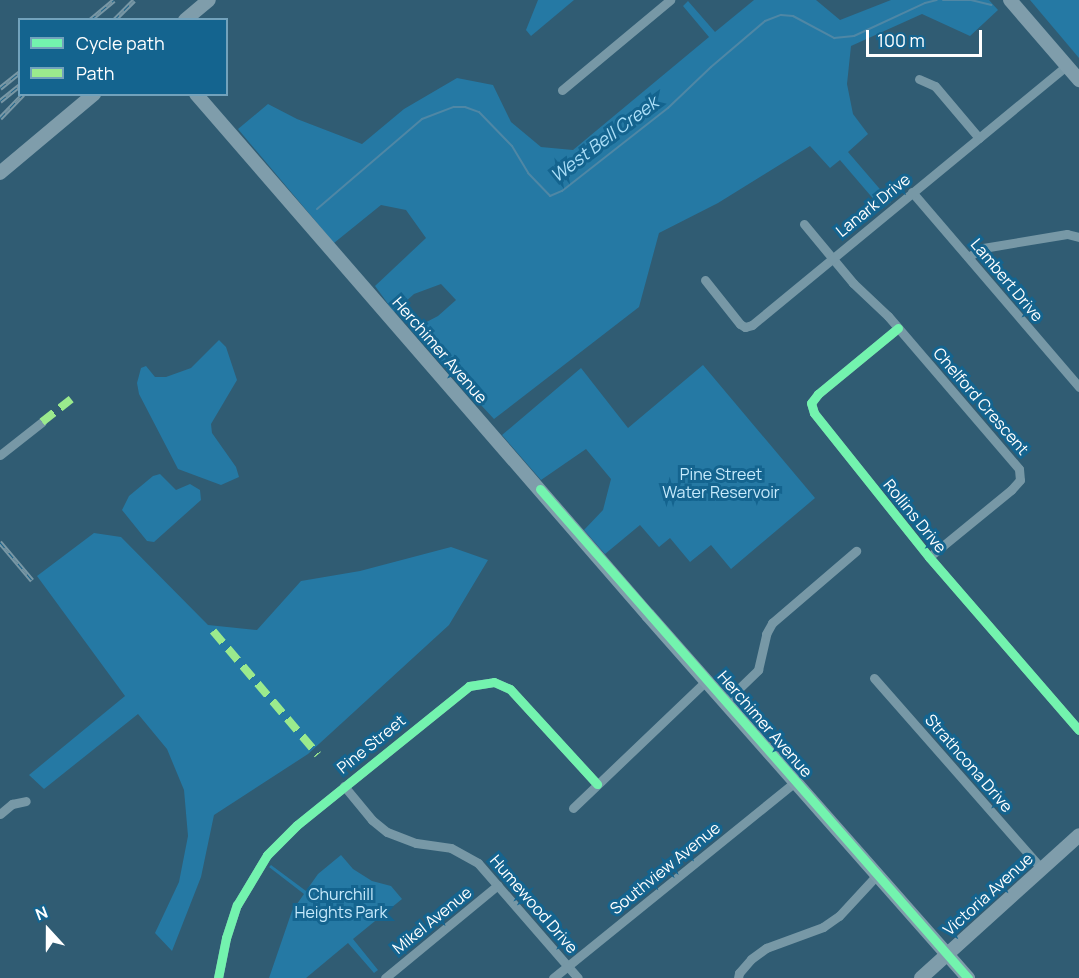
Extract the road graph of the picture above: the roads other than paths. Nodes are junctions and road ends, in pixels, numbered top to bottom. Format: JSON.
{"nodes":[{"id":1,"x":209,"y":0,"type":"edge"},
{"id":2,"x":670,"y":0,"type":"edge"},
{"id":3,"x":1010,"y":0,"type":"edge"},
{"id":4,"x":187,"y":18,"type":"edge"},
{"id":5,"x":1066,"y":66,"type":"junction"},
{"id":6,"x":919,"y":79,"type":"dead end"},
{"id":7,"x":1079,"y":80,"type":"edge"},
{"id":8,"x":562,"y":90,"type":"dead end"},
{"id":9,"x":92,"y":96,"type":"edge"},
{"id":10,"x":198,"y":96,"type":"edge"},
{"id":11,"x":979,"y":138,"type":"junction"},
{"id":12,"x":0,"y":172,"type":"edge"},
{"id":13,"x":912,"y":192,"type":"junction"},
{"id":14,"x":804,"y":224,"type":"dead end"},
{"id":15,"x":1079,"y":237,"type":"edge"},
{"id":16,"x":968,"y":257,"type":"junction"},
{"id":17,"x":832,"y":258,"type":"junction"},
{"id":18,"x":705,"y":280,"type":"dead end"},
{"id":19,"x":898,"y":328,"type":"junction"},
{"id":20,"x":1079,"y":387,"type":"edge"},
{"id":21,"x":42,"y":422,"type":"dead end"},
{"id":22,"x":0,"y":455,"type":"edge"},
{"id":23,"x":856,"y":551,"type":"dead end"},
{"id":24,"x":929,"y":557,"type":"junction"},
{"id":25,"x":874,"y":678,"type":"dead end"},
{"id":26,"x":707,"y":681,"type":"junction"},
{"id":27,"x":726,"y":702,"type":"junction"},
{"id":28,"x":1079,"y":730,"type":"edge"},
{"id":29,"x":795,"y":782,"type":"junction"},
{"id":30,"x":597,"y":784,"type":"junction"},
{"id":31,"x":344,"y":786,"type":"junction"},
{"id":32,"x":26,"y":801,"type":"dead end"},
{"id":33,"x":573,"y":808,"type":"dead end"},
{"id":34,"x":0,"y":814,"type":"edge"},
{"id":35,"x":1079,"y":835,"type":"edge"},
{"id":36,"x":1041,"y":868,"type":"junction"},
{"id":37,"x":877,"y":875,"type":"junction"},
{"id":38,"x":498,"y":885,"type":"junction"},
{"id":39,"x":946,"y":954,"type":"junction"},
{"id":40,"x":568,"y":966,"type":"junction"},
{"id":41,"x":218,"y":978,"type":"edge"},
{"id":42,"x":385,"y":978,"type":"edge"},
{"id":43,"x":553,"y":978,"type":"edge"},
{"id":44,"x":578,"y":978,"type":"edge"},
{"id":45,"x":738,"y":978,"type":"edge"},
{"id":46,"x":921,"y":978,"type":"edge"},
{"id":47,"x":968,"y":978,"type":"edge"}],
"edges":[{"from":1,"to":4,"type":"street"},
{"from":2,"to":8,"type":"street"},
{"from":3,"to":5,"type":"street"},
{"from":5,"to":7,"type":"street"},
{"from":5,"to":11,"type":"street","name":"Lanark Drive"},
{"from":6,"to":11,"type":"street"},
{"from":9,"to":12,"type":"street"},
{"from":10,"to":26,"type":"street","name":"Herchimer Avenue"},
{"from":11,"to":13,"type":"street","name":"Lanark Drive"},
{"from":13,"to":16,"type":"street","name":"Lambert Drive"},
{"from":13,"to":17,"type":"street","name":"Lanark Drive"},
{"from":14,"to":17,"type":"street","name":"Chelford Crescent"},
{"from":15,"to":16,"type":"street"},
{"from":16,"to":20,"type":"street","name":"Lambert Drive"},
{"from":17,"to":18,"type":"street","name":"Lanark Drive"},
{"from":17,"to":19,"type":"street","name":"Chelford Crescent"},
{"from":19,"to":24,"type":"street","name":"Rollins Drive"},
{"from":19,"to":24,"type":"street","name":"Chelford Crescent"},
{"from":21,"to":22,"type":"street"},
{"from":23,"to":27,"type":"street"},
{"from":24,"to":28,"type":"street","name":"Rollins Drive"},
{"from":25,"to":36,"type":"street","name":"Strathcona Drive"},
{"from":26,"to":27,"type":"street","name":"Herchimer Avenue"},
{"from":26,"to":30,"type":"street"},
{"from":27,"to":29,"type":"street","name":"Herchimer Avenue"},
{"from":29,"to":37,"type":"street","name":"Herchimer Avenue"},
{"from":29,"to":40,"type":"street","name":"Southview Avenue"},
{"from":30,"to":31,"type":"street","name":"Pine Street"},
{"from":30,"to":33,"type":"street"},
{"from":31,"to":38,"type":"street","name":"Humewood Drive"},
{"from":31,"to":41,"type":"street","name":"Pine Street"},
{"from":32,"to":34,"type":"street"},
{"from":35,"to":36,"type":"street","name":"Victoria Avenue"},
{"from":36,"to":39,"type":"street","name":"Victoria Avenue"},
{"from":37,"to":39,"type":"street","name":"Herchimer Avenue"},
{"from":37,"to":45,"type":"street"},
{"from":38,"to":40,"type":"street","name":"Humewood Drive"},
{"from":38,"to":42,"type":"street","name":"Mikel Avenue"},
{"from":39,"to":46,"type":"street","name":"Victoria Avenue"},
{"from":39,"to":47,"type":"street","name":"Herchimer Avenue"},
{"from":40,"to":43,"type":"street","name":"Southview Avenue"},
{"from":40,"to":44,"type":"street","name":"Humewood Drive"}]}
